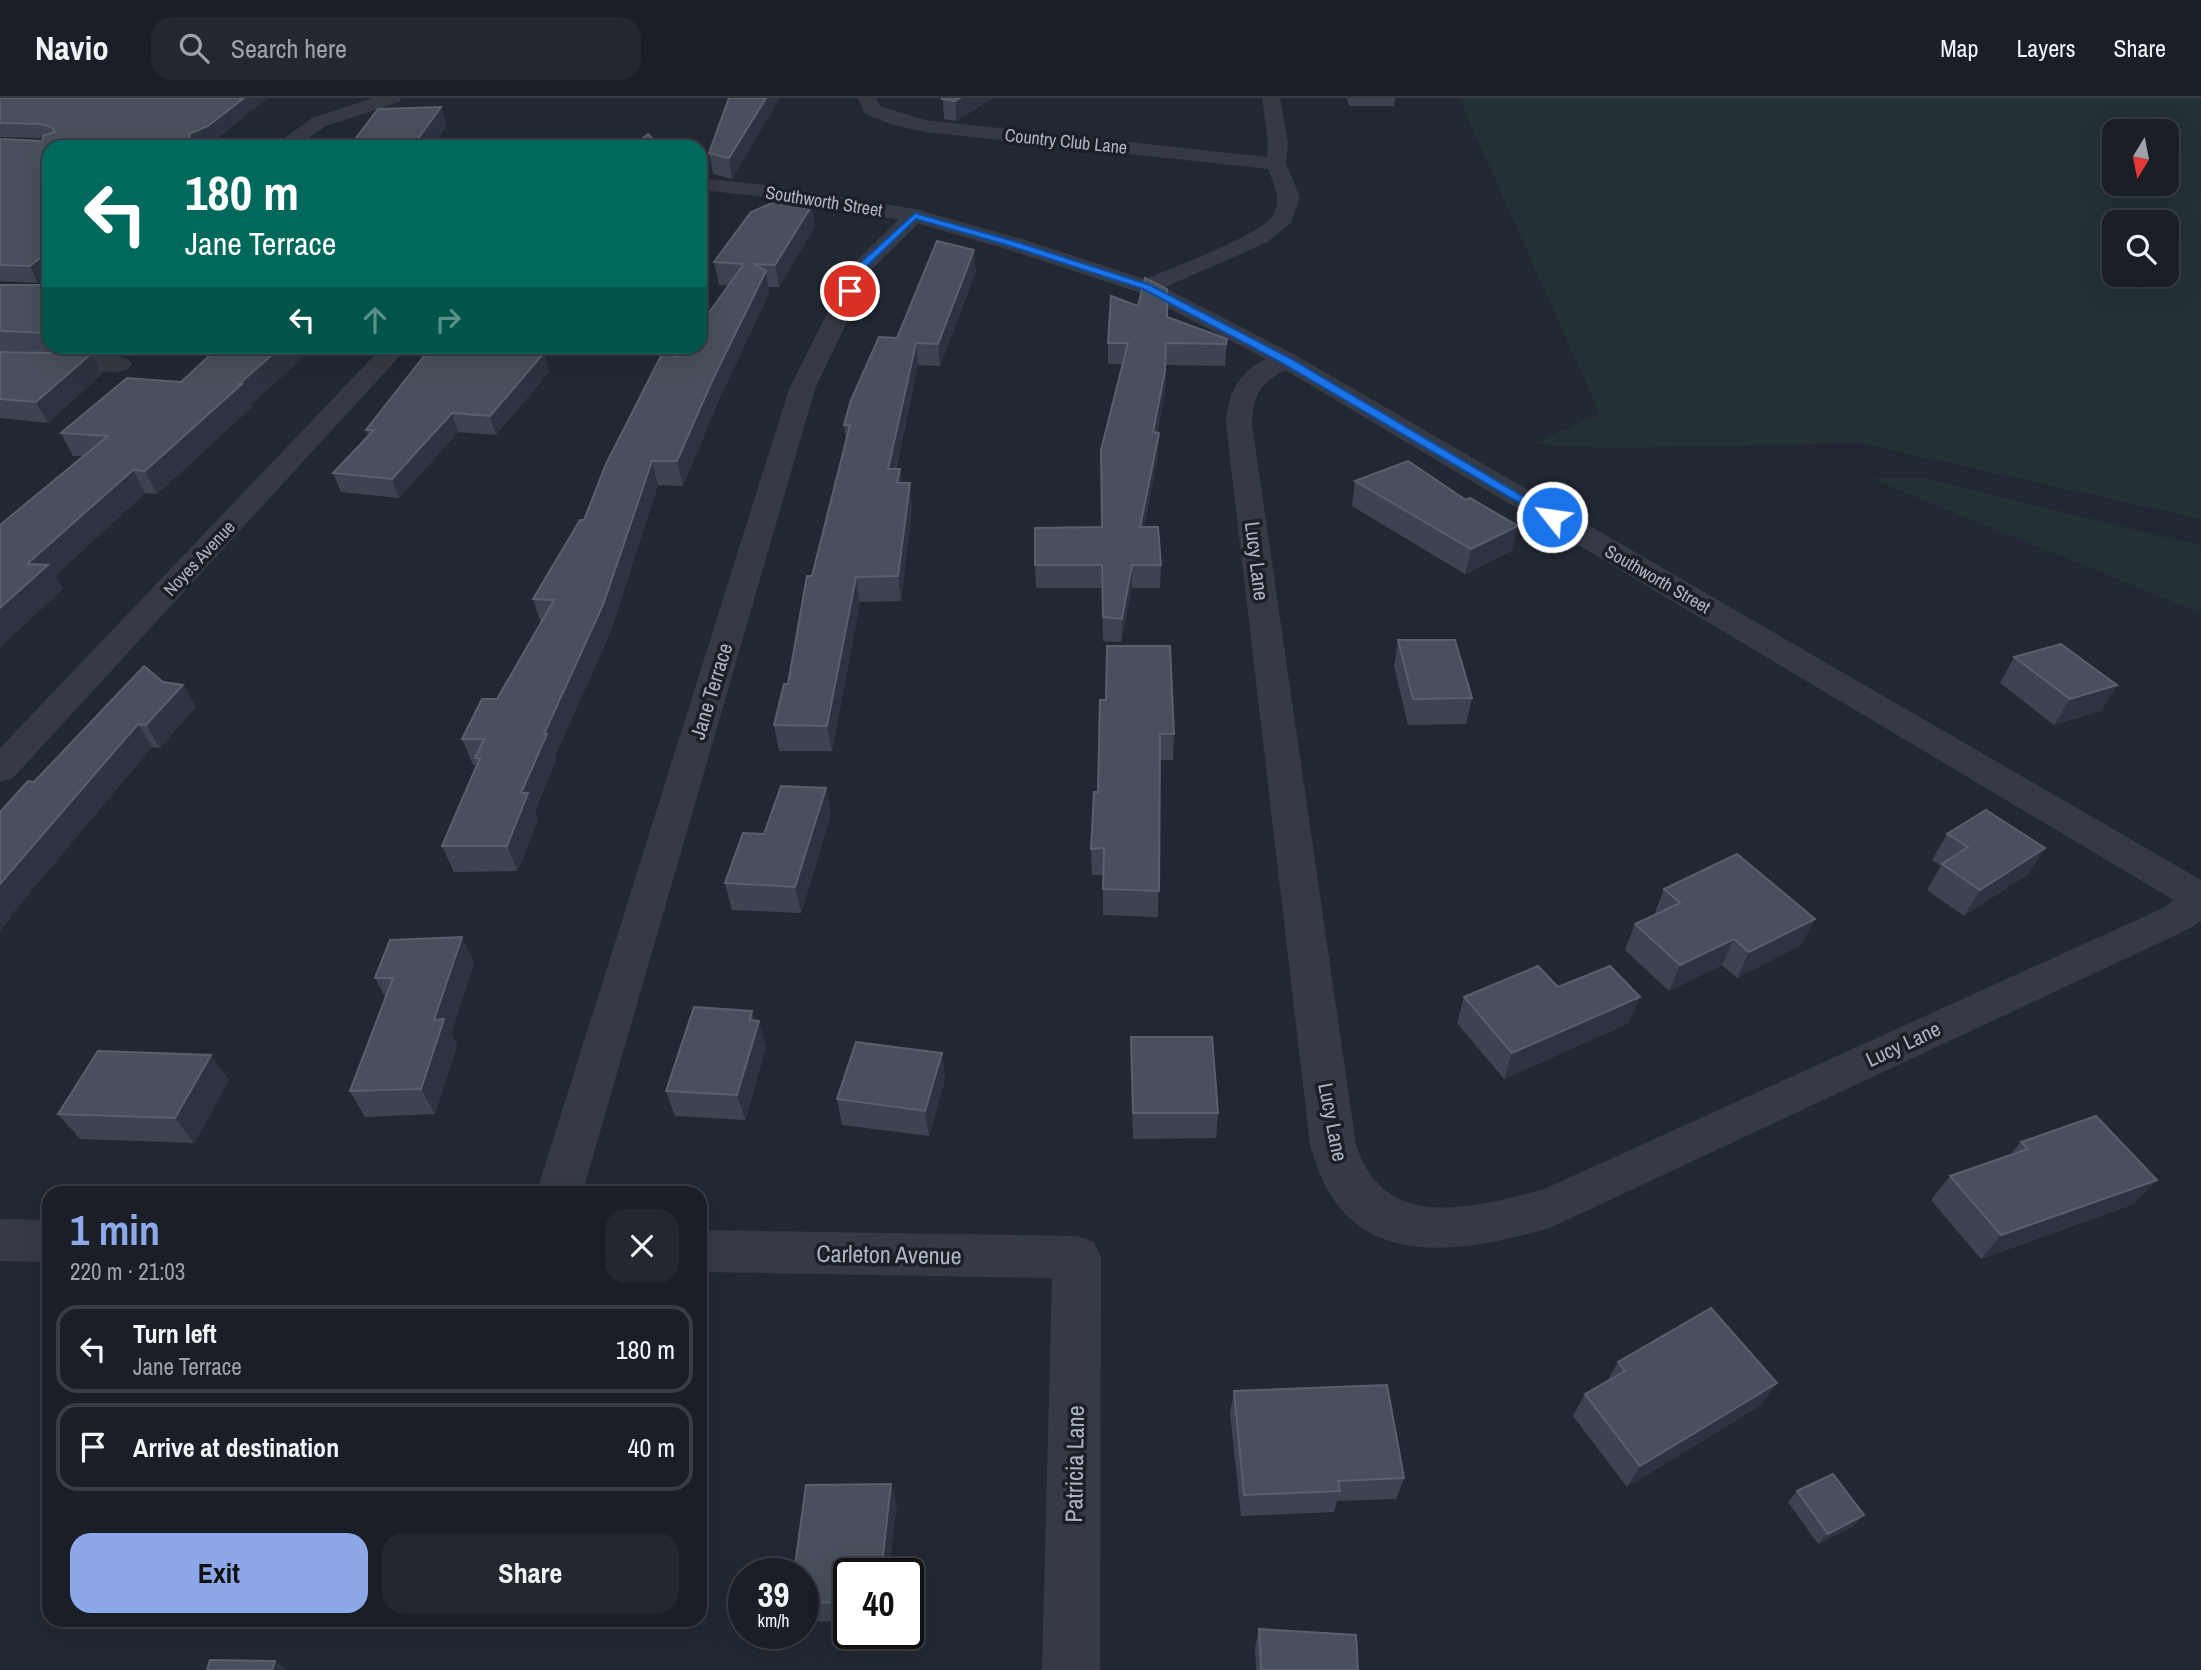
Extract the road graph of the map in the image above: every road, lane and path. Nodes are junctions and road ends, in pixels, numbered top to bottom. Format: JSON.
{"nodes":[{"id":1,"x":392,"y":98,"type":"edge"},
{"id":2,"x":867,"y":98,"type":"edge"},
{"id":3,"x":1271,"y":98,"type":"edge"},
{"id":4,"x":292,"y":140,"type":"edge"},
{"id":5,"x":1276,"y":164,"type":"junction"},
{"id":6,"x":707,"y":185,"type":"edge"},
{"id":7,"x":915,"y":216,"type":"junction"},
{"id":8,"x":1146,"y":287,"type":"junction"},
{"id":9,"x":390,"y":354,"type":"edge"},
{"id":10,"x":1286,"y":360,"type":"junction"},
{"id":11,"x":0,"y":361,"type":"edge"},
{"id":12,"x":119,"y":363,"type":"dead end"},
{"id":13,"x":0,"y":770,"type":"edge"},
{"id":14,"x":2201,"y":900,"type":"edge"},
{"id":15,"x":561,"y":1186,"type":"edge"},
{"id":16,"x":707,"y":1251,"type":"edge"},
{"id":17,"x":1077,"y":1257,"type":"joint"},
{"id":18,"x":1072,"y":1670,"type":"edge"}],
"edges":[{"from":1,"to":4,"type":"street"},
{"from":2,"to":5,"type":"street","name":"Country Club Lane"},
{"from":3,"to":5,"type":"street"},
{"from":5,"to":8,"type":"street"},
{"from":6,"to":7,"type":"street","name":"Southworth Street"},
{"from":7,"to":8,"type":"street","name":"Southworth Street"},
{"from":7,"to":15,"type":"street","name":"Jane Terrace"},
{"from":8,"to":10,"type":"street","name":"Southworth Street"},
{"from":9,"to":13,"type":"street","name":"Noyes Avenue"},
{"from":10,"to":14,"type":"street","name":"Southworth Street"},
{"from":10,"to":14,"type":"street","name":"Lucy Lane"},
{"from":11,"to":12,"type":"street"},
{"from":16,"to":17,"type":"street","name":"Carleton Avenue"},
{"from":17,"to":18,"type":"street","name":"Patricia Lane"}]}
